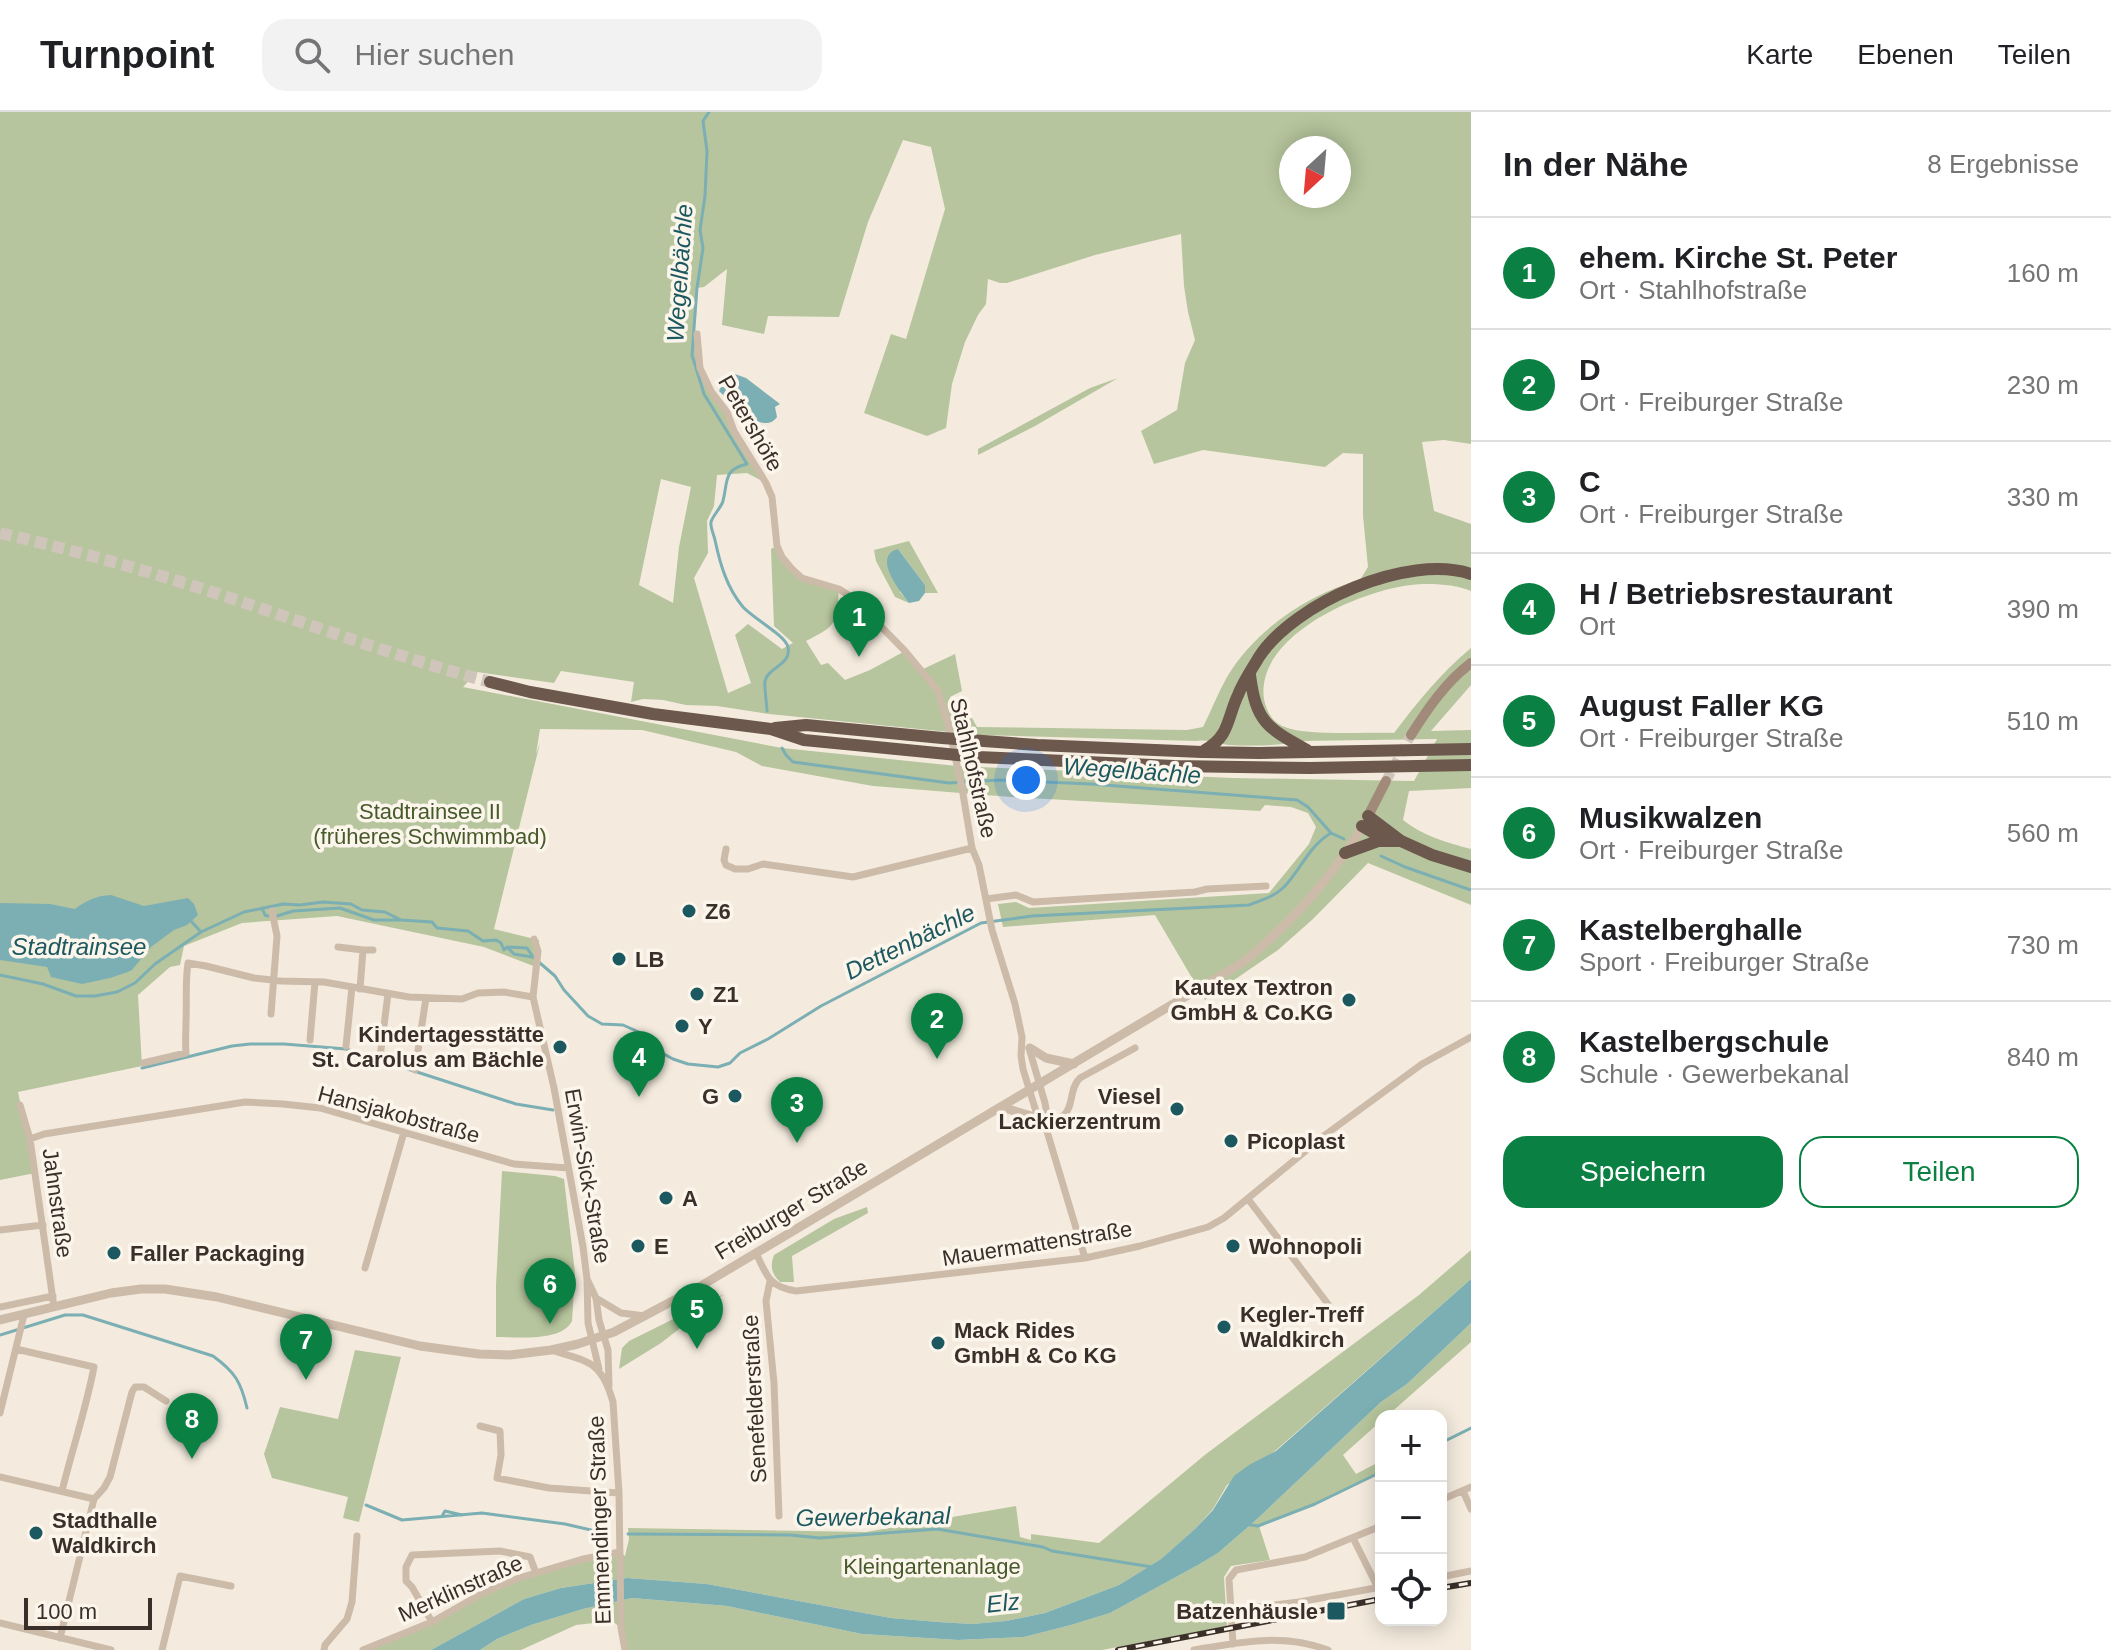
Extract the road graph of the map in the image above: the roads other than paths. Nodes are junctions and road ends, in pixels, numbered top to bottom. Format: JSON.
{"nodes":[{"id":1,"x":697,"y":334,"type":"dead end"},
{"id":2,"x":1471,"y":574,"type":"edge"},
{"id":3,"x":839,"y":589,"type":"joint"},
{"id":4,"x":1471,"y":663,"type":"edge"},
{"id":5,"x":1250,"y":675,"type":"junction"},
{"id":6,"x":490,"y":682,"type":"tunnel mouth"},
{"id":7,"x":771,"y":729,"type":"junction"},
{"id":8,"x":1411,"y":735,"type":"tunnel mouth"},
{"id":9,"x":1471,"y":749,"type":"edge"},
{"id":10,"x":1202,"y":752,"type":"junction"},
{"id":11,"x":1309,"y":752,"type":"junction"},
{"id":12,"x":1471,"y":765,"type":"edge"},
{"id":13,"x":1386,"y":781,"type":"tunnel mouth"},
{"id":14,"x":1365,"y":821,"type":"junction"},
{"id":15,"x":1394,"y":841,"type":"junction"},
{"id":16,"x":972,"y":848,"type":"junction"},
{"id":17,"x":726,"y":849,"type":"dead end"},
{"id":18,"x":1345,"y":853,"type":"junction"},
{"id":19,"x":1471,"y":867,"type":"edge"},
{"id":20,"x":1266,"y":886,"type":"dead end"},
{"id":21,"x":986,"y":899,"type":"junction"},
{"id":22,"x":272,"y":911,"type":"dead end"},
{"id":23,"x":534,"y":939,"type":"dead end"},
{"id":24,"x":338,"y":947,"type":"dead end"},
{"id":25,"x":363,"y":950,"type":"junction"},
{"id":26,"x":373,"y":950,"type":"dead end"},
{"id":27,"x":275,"y":980,"type":"junction"},
{"id":28,"x":315,"y":982,"type":"junction"},
{"id":29,"x":356,"y":988,"type":"junction"},
{"id":30,"x":388,"y":994,"type":"junction"},
{"id":31,"x":533,"y":997,"type":"junction"},
{"id":32,"x":426,"y":998,"type":"junction"},
{"id":33,"x":271,"y":1014,"type":"dead end"},
{"id":34,"x":1471,"y":1037,"type":"edge"},
{"id":35,"x":310,"y":1040,"type":"dead end"},
{"id":36,"x":1026,"y":1044,"type":"junction"},
{"id":37,"x":346,"y":1046,"type":"dead end"},
{"id":38,"x":1135,"y":1048,"type":"dead end"},
{"id":39,"x":380,"y":1057,"type":"dead end"},
{"id":40,"x":143,"y":1063,"type":"dead end"},
{"id":41,"x":1074,"y":1064,"type":"junction"},
{"id":42,"x":415,"y":1070,"type":"dead end"},
{"id":43,"x":1040,"y":1084,"type":"junction"},
{"id":44,"x":1029,"y":1090,"type":"junction"},
{"id":45,"x":20,"y":1105,"type":"dead end"},
{"id":46,"x":1001,"y":1107,"type":"junction"},
{"id":47,"x":1042,"y":1121,"type":"junction"},
{"id":48,"x":404,"y":1132,"type":"junction"},
{"id":49,"x":30,"y":1139,"type":"junction"},
{"id":50,"x":568,"y":1168,"type":"junction"},
{"id":51,"x":1248,"y":1199,"type":"junction"},
{"id":52,"x":43,"y":1225,"type":"junction"},
{"id":53,"x":0,"y":1230,"type":"edge"},
{"id":54,"x":756,"y":1253,"type":"junction"},
{"id":55,"x":1085,"y":1258,"type":"junction"},
{"id":56,"x":365,"y":1268,"type":"dead end"},
{"id":57,"x":587,"y":1279,"type":"junction"},
{"id":58,"x":770,"y":1281,"type":"junction"},
{"id":59,"x":596,"y":1298,"type":"junction"},
{"id":60,"x":53,"y":1301,"type":"junction"},
{"id":61,"x":1328,"y":1304,"type":"dead end"},
{"id":62,"x":0,"y":1307,"type":"edge"},
{"id":63,"x":647,"y":1316,"type":"junction"},
{"id":64,"x":23,"y":1319,"type":"junction"},
{"id":65,"x":0,"y":1320,"type":"edge"},
{"id":66,"x":604,"y":1336,"type":"junction"},
{"id":67,"x":591,"y":1340,"type":"junction"},
{"id":68,"x":16,"y":1349,"type":"junction"},
{"id":69,"x":551,"y":1350,"type":"junction"},
{"id":70,"x":599,"y":1369,"type":"junction"},
{"id":71,"x":609,"y":1389,"type":"junction"},
{"id":72,"x":166,"y":1401,"type":"dead end"},
{"id":73,"x":0,"y":1413,"type":"edge"},
{"id":74,"x":480,"y":1426,"type":"dead end"},
{"id":75,"x":0,"y":1477,"type":"edge"},
{"id":76,"x":1467,"y":1489,"type":"edge"},
{"id":77,"x":62,"y":1491,"type":"junction"},
{"id":78,"x":619,"y":1493,"type":"junction"},
{"id":79,"x":1447,"y":1497,"type":"edge"},
{"id":80,"x":94,"y":1499,"type":"junction"},
{"id":81,"x":1471,"y":1509,"type":"edge"},
{"id":82,"x":779,"y":1516,"type":"dead end"},
{"id":83,"x":1375,"y":1529,"type":"edge"},
{"id":84,"x":357,"y":1536,"type":"dead end"},
{"id":85,"x":1353,"y":1538,"type":"junction"},
{"id":86,"x":620,"y":1552,"type":"junction"},
{"id":87,"x":1471,"y":1571,"type":"edge"},
{"id":88,"x":536,"y":1573,"type":"junction"},
{"id":89,"x":1447,"y":1576,"type":"edge"},
{"id":90,"x":1375,"y":1580,"type":"edge"},
{"id":91,"x":231,"y":1586,"type":"dead end"},
{"id":92,"x":1375,"y":1589,"type":"edge"},
{"id":93,"x":1232,"y":1610,"type":"junction"},
{"id":94,"x":432,"y":1622,"type":"junction"},
{"id":95,"x":0,"y":1623,"type":"edge"},
{"id":96,"x":60,"y":1638,"type":"junction"},
{"id":97,"x":1233,"y":1644,"type":"junction"},
{"id":98,"x":111,"y":1650,"type":"edge"},
{"id":99,"x":162,"y":1650,"type":"edge"},
{"id":100,"x":324,"y":1650,"type":"edge"},
{"id":101,"x":363,"y":1650,"type":"edge"},
{"id":102,"x":625,"y":1650,"type":"edge"},
{"id":103,"x":1194,"y":1650,"type":"edge"},
{"id":104,"x":1328,"y":1650,"type":"edge"}],
"edges":[{"from":1,"to":3,"type":"street","name":"Petershöfe"},
{"from":2,"to":5,"type":"highway"},
{"from":3,"to":16,"type":"street","name":"Stahlhofstraße"},
{"from":4,"to":8,"type":"main road"},
{"from":5,"to":10,"type":"highway"},
{"from":5,"to":11,"type":"highway"},
{"from":6,"to":7,"type":"highway"},
{"from":7,"to":10,"type":"highway"},
{"from":7,"to":12,"type":"highway"},
{"from":9,"to":11,"type":"highway"},
{"from":10,"to":11,"type":"highway"},
{"from":13,"to":14,"type":"main road","name":"Freiburger Straße"},
{"from":14,"to":15,"type":"highway"},
{"from":14,"to":18,"type":"street","name":"Freiburger Straße"},
{"from":15,"to":18,"type":"highway"},
{"from":15,"to":19,"type":"highway"},
{"from":16,"to":17,"type":"street"},
{"from":16,"to":21,"type":"street","name":"Stahlhofstraße"},
{"from":18,"to":41,"type":"street","name":"Freiburger Straße"},
{"from":20,"to":21,"type":"street"},
{"from":21,"to":36,"type":"street","name":"Stahlhofstraße"},
{"from":22,"to":27,"type":"street"},
{"from":23,"to":31,"type":"street","name":"Erwin-Sick-Straße"},
{"from":24,"to":25,"type":"street"},
{"from":25,"to":26,"type":"street"},
{"from":25,"to":29,"type":"street"},
{"from":27,"to":28,"type":"street"},
{"from":27,"to":33,"type":"street"},
{"from":27,"to":40,"type":"street"},
{"from":28,"to":29,"type":"street"},
{"from":28,"to":35,"type":"street"},
{"from":29,"to":30,"type":"street"},
{"from":29,"to":37,"type":"street"},
{"from":30,"to":32,"type":"street"},
{"from":30,"to":39,"type":"street"},
{"from":31,"to":32,"type":"street"},
{"from":31,"to":50,"type":"street","name":"Erwin-Sick-Straße"},
{"from":32,"to":42,"type":"street"},
{"from":34,"to":51,"type":"street","name":"Mauermattenstraße"},
{"from":36,"to":41,"type":"street"},
{"from":36,"to":43,"type":"street","name":"Stahlhofstraße"},
{"from":36,"to":44,"type":"street","name":"Stahlhofstraße"},
{"from":38,"to":47,"type":"street"},
{"from":41,"to":43,"type":"street","name":"Freiburger Straße"},
{"from":43,"to":44,"type":"street","name":"Freiburger Straße"},
{"from":43,"to":47,"type":"street","name":"Stahlhofstraße"},
{"from":44,"to":46,"type":"street","name":"Freiburger Straße"},
{"from":44,"to":47,"type":"street","name":"Stahlhofstraße"},
{"from":45,"to":49,"type":"street","name":"Jahnstraße"},
{"from":46,"to":47,"type":"street"},
{"from":46,"to":54,"type":"street","name":"Freiburger Straße"},
{"from":47,"to":55,"type":"street"},
{"from":48,"to":49,"type":"street","name":"Hansjakobstraße"},
{"from":48,"to":50,"type":"street","name":"Hansjakobstraße"},
{"from":48,"to":56,"type":"street"},
{"from":49,"to":52,"type":"street","name":"Jahnstraße"},
{"from":50,"to":57,"type":"street","name":"Erwin-Sick-Straße"},
{"from":51,"to":55,"type":"street","name":"Mauermattenstraße"},
{"from":51,"to":61,"type":"street"},
{"from":52,"to":53,"type":"street"},
{"from":52,"to":60,"type":"street","name":"Jahnstraße"},
{"from":54,"to":58,"type":"street"},
{"from":54,"to":63,"type":"street","name":"Freiburger Straße"},
{"from":55,"to":58,"type":"street","name":"Mauermattenstraße"},
{"from":57,"to":59,"type":"street","name":"Erwin-Sick-Straße"},
{"from":57,"to":67,"type":"street","name":"Erwin-Sick-Straße"},
{"from":58,"to":82,"type":"street","name":"Senefelderstraße"},
{"from":59,"to":63,"type":"street"},
{"from":59,"to":66,"type":"street","name":"Erwin-Sick-Straße"},
{"from":60,"to":62,"type":"street","name":"Freiburger Straße"},
{"from":60,"to":64,"type":"street","name":"Freiburger Straße"},
{"from":60,"to":69,"type":"street","name":"Freiburger Straße"},
{"from":63,"to":66,"type":"street","name":"Freiburger Straße"},
{"from":64,"to":65,"type":"street","name":"Freiburger Straße"},
{"from":64,"to":68,"type":"street"},
{"from":66,"to":67,"type":"street","name":"Freiburger Straße"},
{"from":66,"to":71,"type":"street","name":"Emmendinger Straße"},
{"from":67,"to":69,"type":"street","name":"Freiburger Straße"},
{"from":67,"to":70,"type":"street","name":"Emmendinger Straße"},
{"from":68,"to":73,"type":"street"},
{"from":68,"to":77,"type":"street"},
{"from":69,"to":70,"type":"street"},
{"from":70,"to":71,"type":"street","name":"Emmendinger Straße"},
{"from":71,"to":78,"type":"street","name":"Emmendinger Straße"},
{"from":72,"to":80,"type":"street"},
{"from":74,"to":78,"type":"street"},
{"from":75,"to":77,"type":"street"},
{"from":76,"to":79,"type":"street"},
{"from":76,"to":81,"type":"street"},
{"from":77,"to":80,"type":"street"},
{"from":78,"to":86,"type":"street","name":"Emmendinger Straße"},
{"from":80,"to":96,"type":"street"},
{"from":83,"to":85,"type":"street"},
{"from":84,"to":100,"type":"street"},
{"from":85,"to":90,"type":"street"},
{"from":85,"to":93,"type":"street"},
{"from":86,"to":88,"type":"street","name":"Merklinstraße"},
{"from":86,"to":102,"type":"street","name":"Emmendinger Straße"},
{"from":87,"to":89,"type":"street"},
{"from":88,"to":94,"type":"street","name":"Merklinstraße"},
{"from":88,"to":94,"type":"street"},
{"from":91,"to":99,"type":"street"},
{"from":92,"to":93,"type":"street"},
{"from":93,"to":97,"type":"street"},
{"from":94,"to":101,"type":"street","name":"Merklinstraße"},
{"from":95,"to":96,"type":"street"},
{"from":96,"to":98,"type":"street"},
{"from":97,"to":103,"type":"street"},
{"from":97,"to":104,"type":"street"}]}
